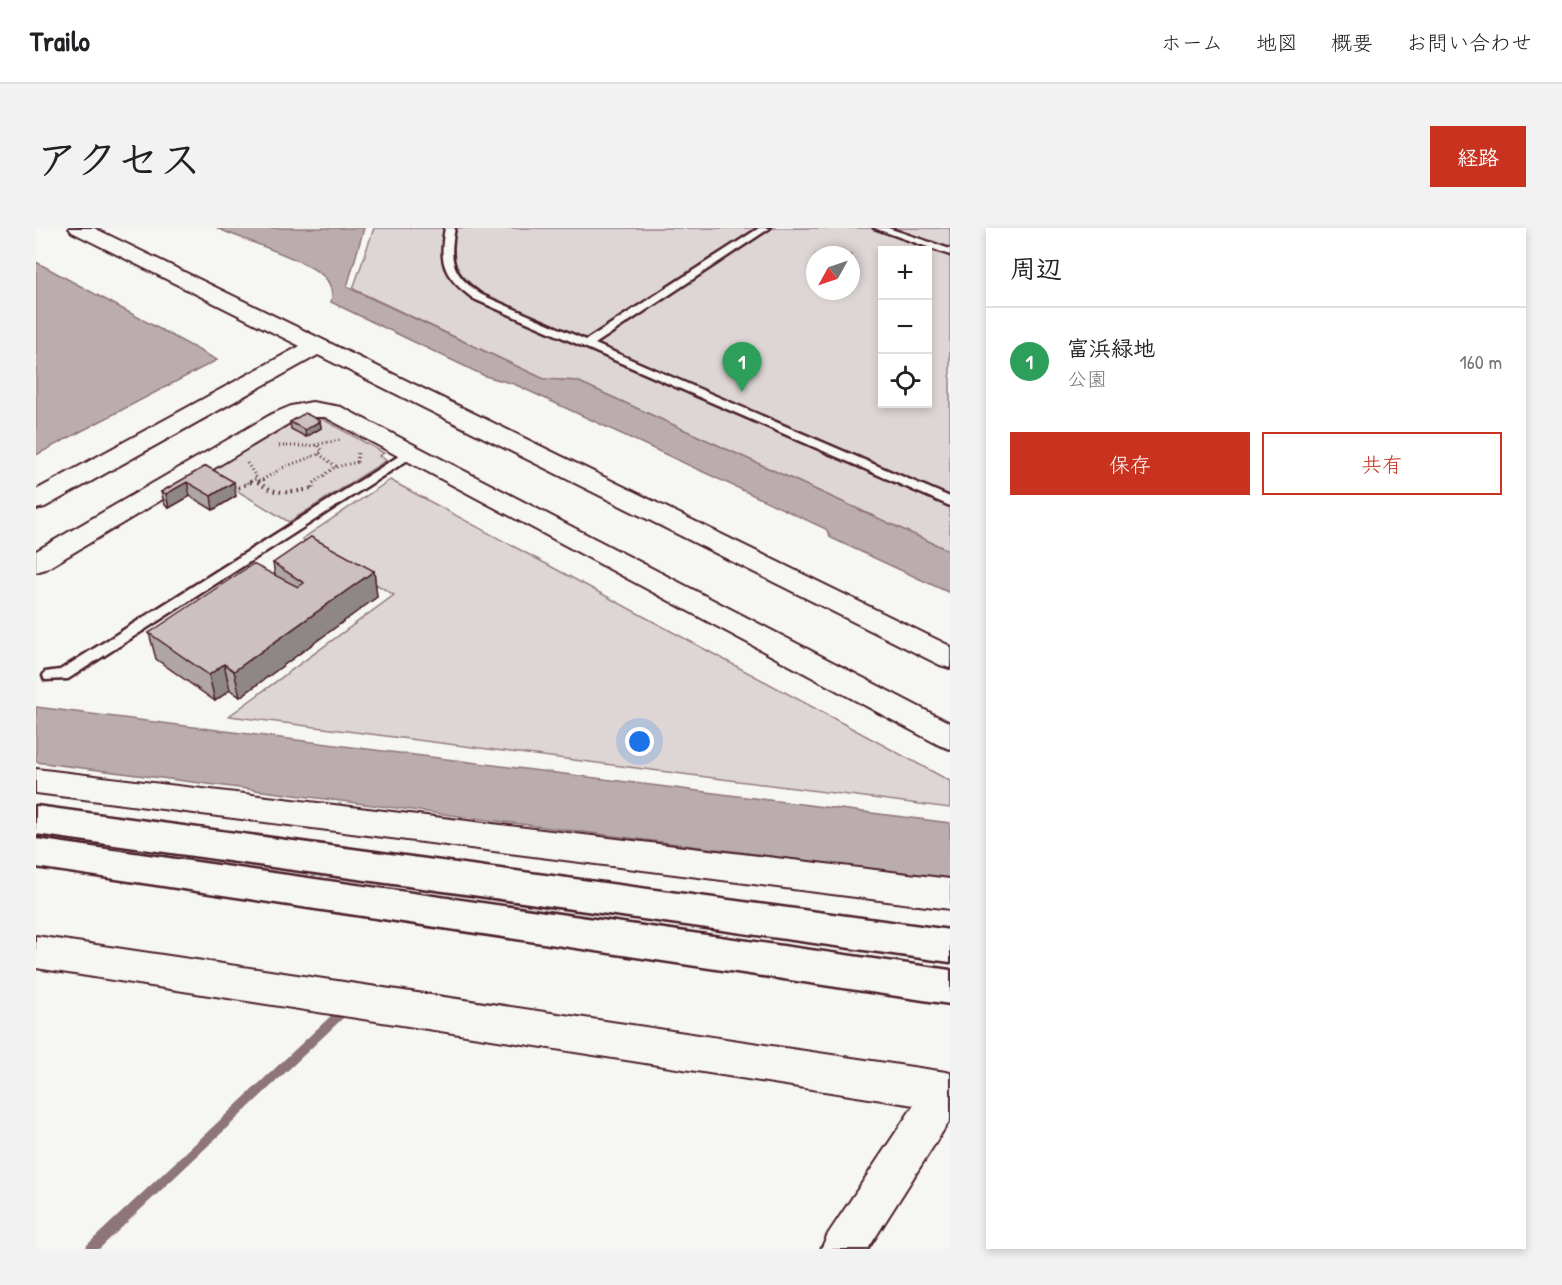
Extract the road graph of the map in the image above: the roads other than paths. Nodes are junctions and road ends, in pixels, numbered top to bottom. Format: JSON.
{"nodes":[{"id":1,"x":79,"y":228,"type":"edge"},
{"id":2,"x":450,"y":228,"type":"edge"},
{"id":3,"x":765,"y":228,"type":"edge"},
{"id":4,"x":879,"y":228,"type":"edge"},
{"id":5,"x":950,"y":252,"type":"edge"},
{"id":6,"x":586,"y":344,"type":"junction"},
{"id":7,"x":318,"y":346,"type":"junction"},
{"id":8,"x":410,"y":453,"type":"junction"},
{"id":9,"x":36,"y":501,"type":"edge"},
{"id":10,"x":950,"y":502,"type":"edge"},
{"id":11,"x":36,"y":563,"type":"edge"},
{"id":12,"x":950,"y":658,"type":"edge"},
{"id":13,"x":50,"y":676,"type":"dead end"},
{"id":14,"x":950,"y":737,"type":"edge"},
{"id":15,"x":36,"y":781,"type":"edge"},
{"id":16,"x":36,"y":820,"type":"edge"},
{"id":17,"x":36,"y":853,"type":"edge"},
{"id":18,"x":950,"y":894,"type":"edge"},
{"id":19,"x":950,"y":946,"type":"edge"},
{"id":20,"x":36,"y":952,"type":"edge"},
{"id":21,"x":950,"y":987,"type":"edge"},
{"id":22,"x":948,"y":1092,"type":"edge"},
{"id":23,"x":843,"y":1249,"type":"edge"}],
"edges":[{"from":1,"to":7,"type":"street"},
{"from":2,"to":6,"type":"lane"},
{"from":3,"to":6,"type":"lane"},
{"from":4,"to":5,"type":"lane"},
{"from":6,"to":10,"type":"lane"},
{"from":7,"to":9,"type":"street"},
{"from":7,"to":12,"type":"street"},
{"from":8,"to":11,"type":"street"},
{"from":8,"to":13,"type":"lane"},
{"from":8,"to":14,"type":"street"},
{"from":15,"to":18,"type":"street"},
{"from":16,"to":19,"type":"street"},
{"from":17,"to":21,"type":"street"},
{"from":20,"to":22,"type":"street"},
{"from":22,"to":23,"type":"street"}]}
